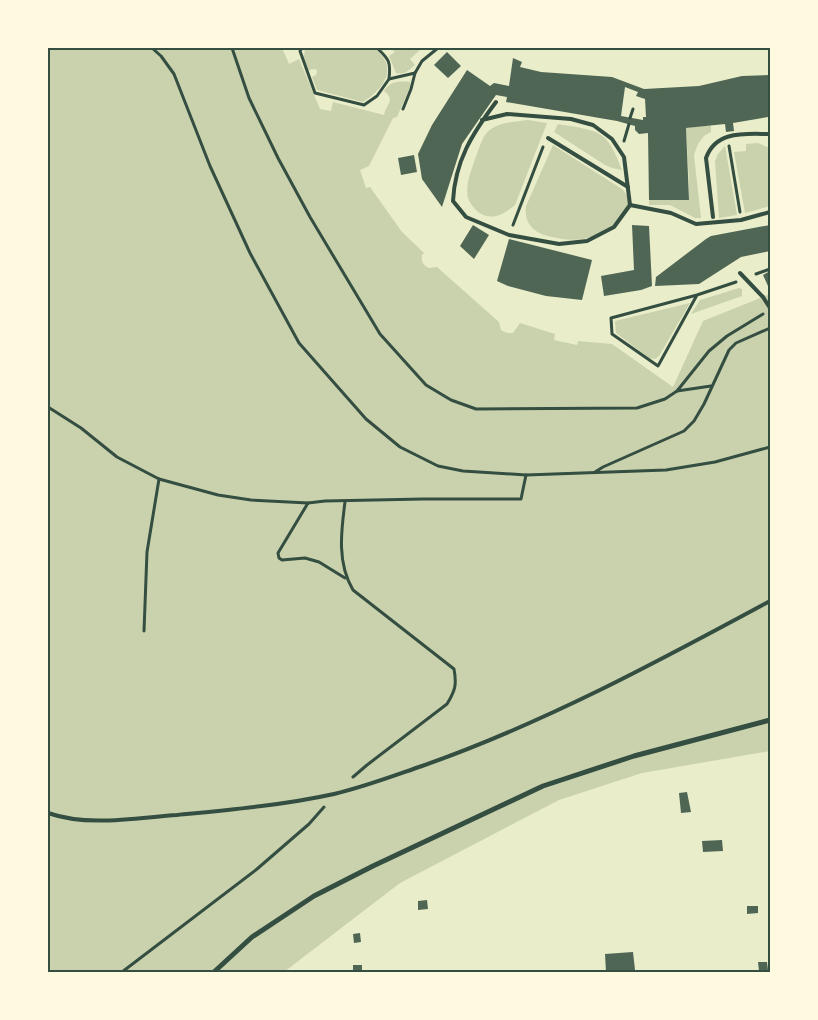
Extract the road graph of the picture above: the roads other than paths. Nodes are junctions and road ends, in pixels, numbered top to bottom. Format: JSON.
{"nodes":[{"id":1,"x":496,"y":102,"type":"dead end"},
{"id":2,"x":482,"y":120,"type":"junction"},
{"id":3,"x":770,"y":134,"type":"edge"},
{"id":4,"x":548,"y":138,"type":"dead end"},
{"id":5,"x":628,"y":187,"type":"junction"},
{"id":6,"x":630,"y":205,"type":"junction"},
{"id":7,"x":770,"y":212,"type":"edge"},
{"id":8,"x":713,"y":217,"type":"dead end"},
{"id":9,"x":740,"y":273,"type":"dead end"},
{"id":10,"x":770,"y":309,"type":"edge"},
{"id":11,"x":770,"y":601,"type":"edge"},
{"id":12,"x":770,"y":720,"type":"edge"},
{"id":13,"x":48,"y":813,"type":"edge"},
{"id":14,"x":214,"y":972,"type":"edge"}],
"edges":[{"from":1,"to":2,"type":"lane"},
{"from":2,"to":5,"type":"lane"},
{"from":2,"to":6,"type":"lane"},
{"from":3,"to":8,"type":"lane"},
{"from":4,"to":5,"type":"lane"},
{"from":5,"to":6,"type":"lane"},
{"from":6,"to":7,"type":"lane"},
{"from":9,"to":10,"type":"lane"},
{"from":11,"to":13,"type":"lane"},
{"from":12,"to":14,"type":"street"}]}
